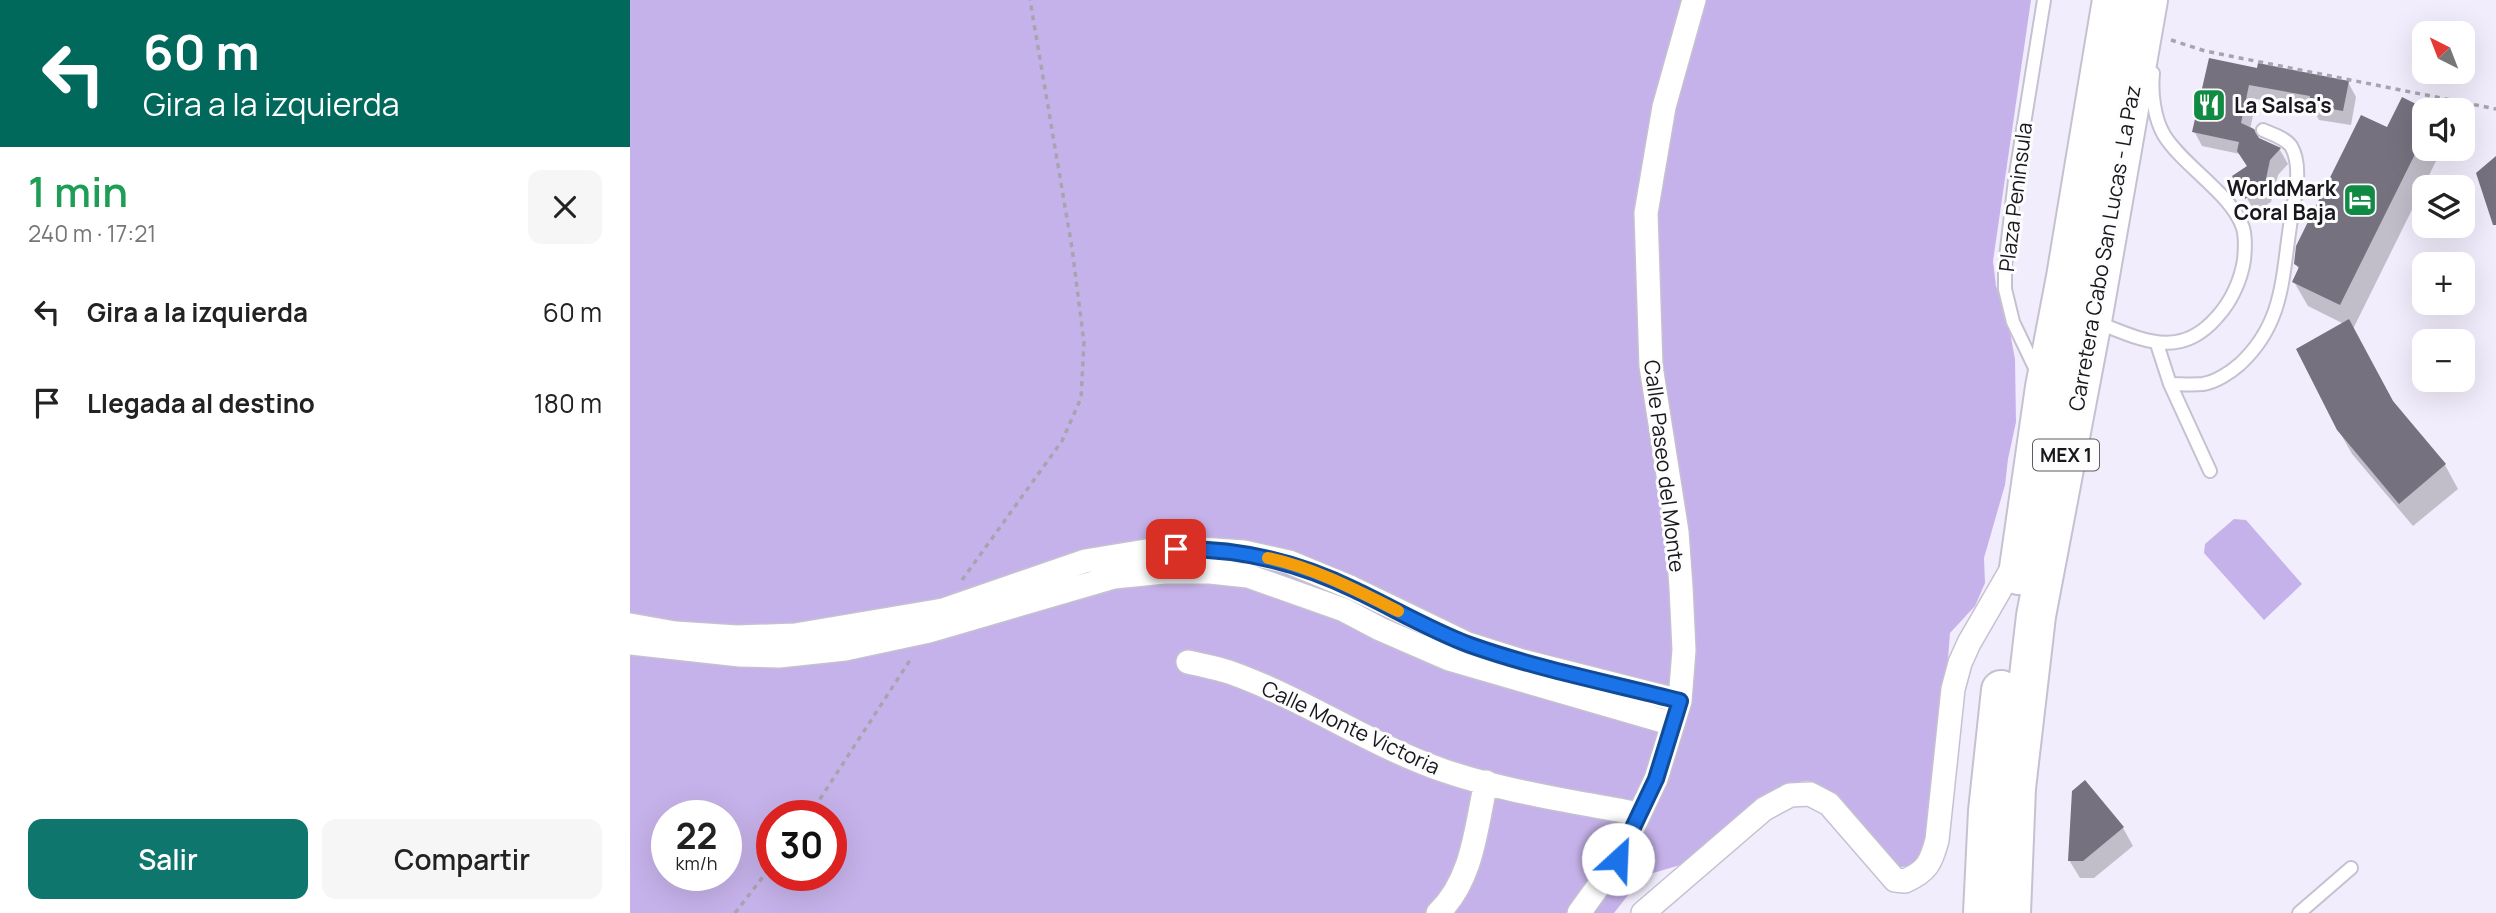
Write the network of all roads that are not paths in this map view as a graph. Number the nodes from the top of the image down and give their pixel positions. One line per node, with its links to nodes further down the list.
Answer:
1 (1694, 0): 18 (street, Calle Paseo del Monte)
2 (2044, 0): 11 (lane, Plaza Peninsula)
3 (2112, 0): 11 (highway, Carretera Cabo San Lucas - La Paz / MEX 1)
4 (2161, 0): 5 (lane)
5 (2152, 18): 8 (highway, Carretera Cabo San Lucas - La Paz / MEX 1)
6 (2154, 60): 9 (lane)
7 (2263, 130): 10 (lane)
8 (2092, 321): 9 (lane); 27 (highway, Carretera Cabo San Lucas - La Paz / MEX 1)
9 (2157, 344): 10 (lane)
10 (2171, 384): 12 (lane)
11 (2045, 387): 13 (highway, Carretera Cabo San Lucas - La Paz / MEX 1)
12 (2210, 471)
13 (2021, 554): 25 (street); 26 (highway, Carretera Cabo San Lucas - La Paz / MEX 1)
14 (1348, 599): 15 (street); 16 (street); 18 (street); 19 (street)
15 (630, 625)
16 (630, 643)
17 (1188, 662): 20 (street, Calle Monte Victoria)
18 (1680, 701): 19 (street, Calle Paseo del Monte)
19 (1673, 724): 21 (street, Calle Paseo del Monte)
20 (1486, 782): 21 (street, Calle Monte Victoria); 23 (street)
21 (1639, 814): 24 (street, Calle Paseo del Monte)
22 (2351, 868): 28 (lane)
23 (1438, 913)
24 (1579, 913)
25 (1643, 913)
26 (1983, 913)
27 (2011, 913)
28 (2299, 913)

